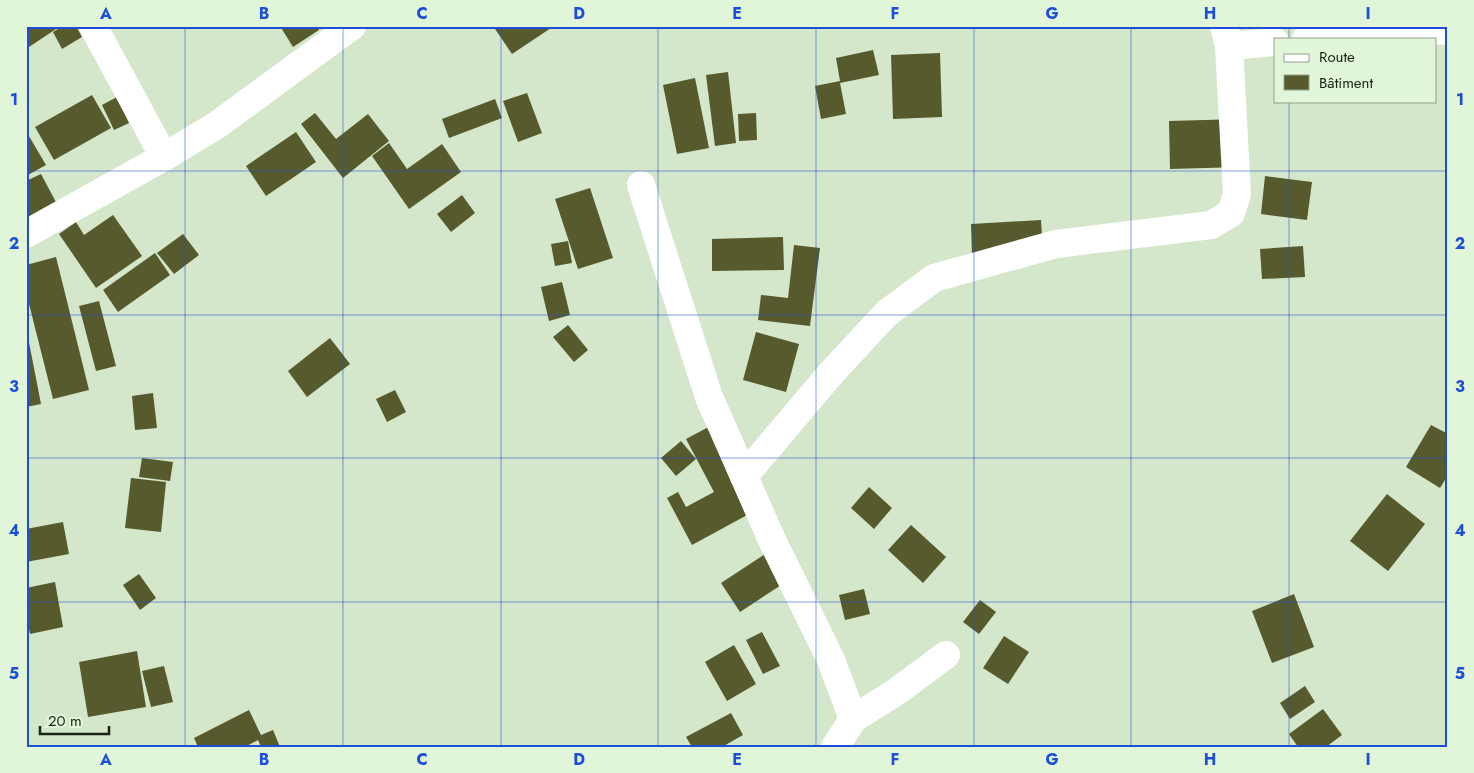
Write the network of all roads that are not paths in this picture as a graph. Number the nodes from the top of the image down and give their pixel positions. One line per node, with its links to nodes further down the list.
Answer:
1 (93, 26): 7 (street)
2 (352, 26): 7 (street)
3 (1448, 31): 5 (street)
4 (1227, 36): 6 (street); 10 (street)
5 (1316, 38)
6 (1274, 42)
7 (164, 157): 9 (street)
8 (641, 185): 10 (street)
9 (26, 234)
10 (744, 476): 12 (street)
11 (946, 655): 12 (street)
12 (852, 719): 13 (street)
13 (835, 747)

